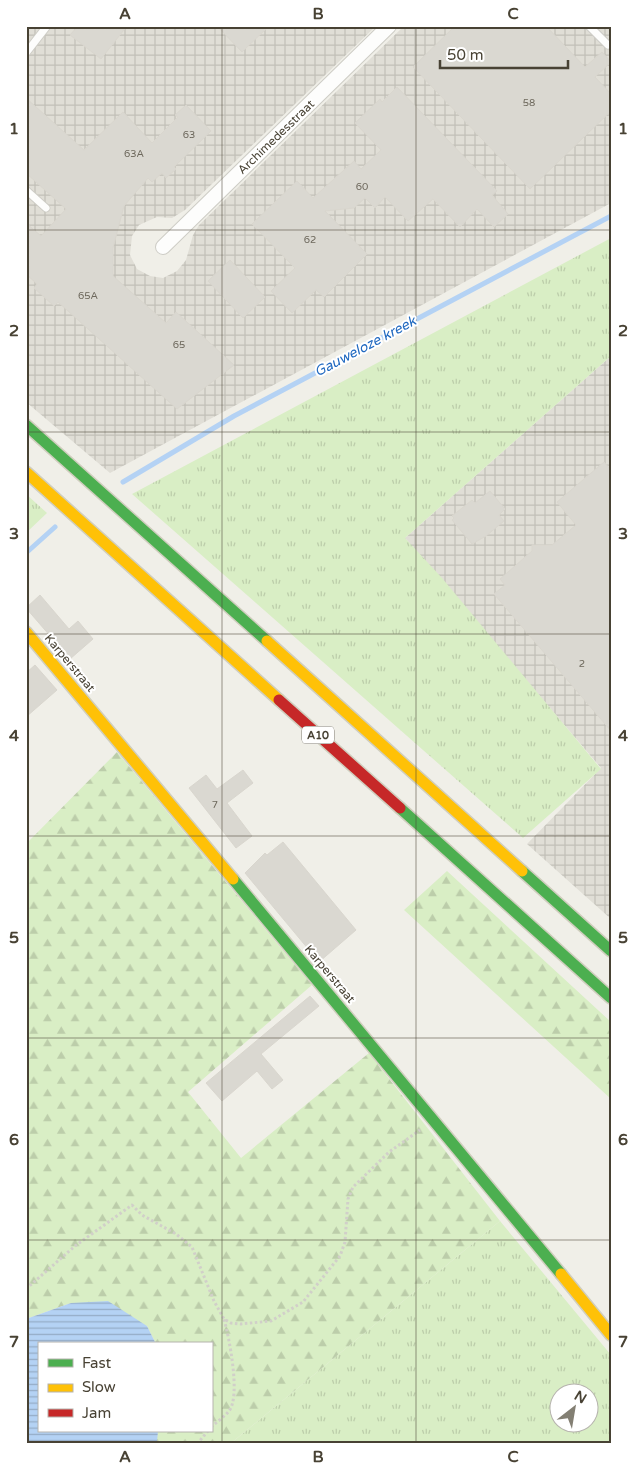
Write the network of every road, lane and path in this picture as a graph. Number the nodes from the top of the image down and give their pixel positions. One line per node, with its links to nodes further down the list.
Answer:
1 (47, 26): 5 (lane)
2 (389, 26): 8 (street, Archimedesstraat)
3 (589, 26): 4 (lane)
4 (608, 45)
5 (26, 53)
6 (26, 190): 7 (lane)
7 (46, 208)
8 (163, 247)
9 (26, 425): 12 (main road, A10)
10 (26, 472): 13 (main road, A10)
11 (26, 632): 14 (main road, Karperstraat)
12 (611, 951)
13 (611, 998)
14 (434, 1122): 16 (path); 17 (main road, Karperstraat)
15 (26, 1289): 16 (path)
16 (224, 1319): 18 (path)
17 (611, 1335)
18 (212, 1426)
19 (207, 1432): 20 (path)
20 (196, 1444)

